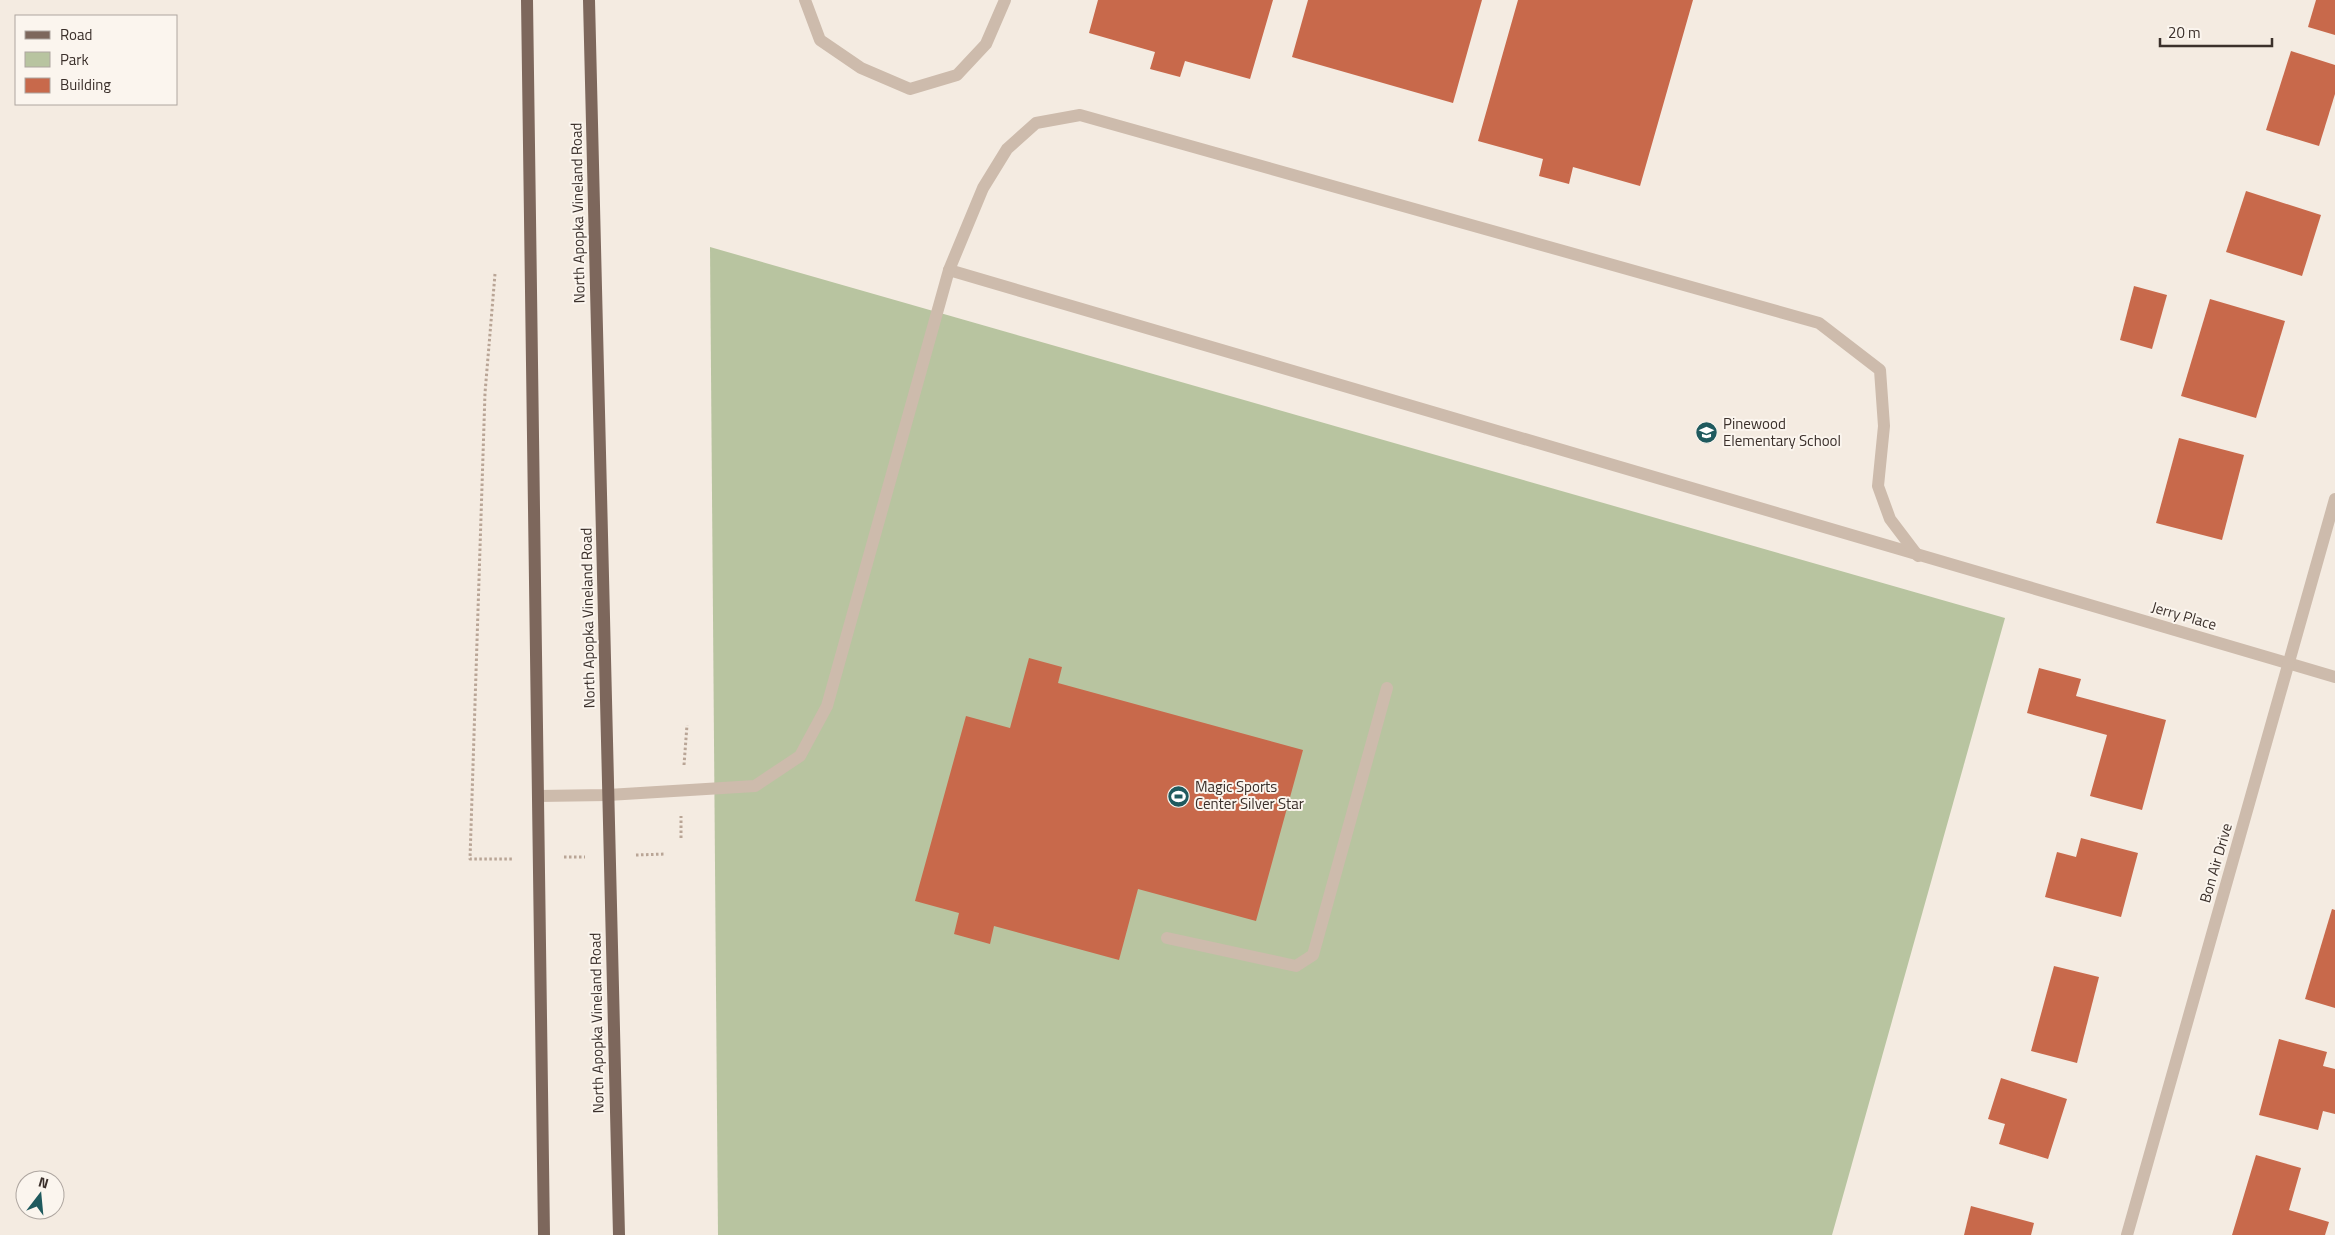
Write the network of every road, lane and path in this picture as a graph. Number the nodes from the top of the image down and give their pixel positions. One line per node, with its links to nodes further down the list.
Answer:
1 (527, 0): 15 (main road)
2 (589, 0): 14 (main road, North Apopka Vineland Road)
3 (805, 0): 4 (street)
4 (1005, 0)
5 (950, 270): 8 (street, Jerry Place); 8 (street); 14 (street)
6 (496, 274): 16 (path)
7 (2335, 499): 9 (street, Bon Air Drive)
8 (1918, 556): 9 (street, Jerry Place)
9 (2289, 663): 10 (street, Jerry Place); 20 (street, Bon Air Drive)
10 (2335, 677)
11 (1387, 688): 17 (street)
12 (687, 725): 13 (path)
13 (686, 731)
14 (608, 795): 15 (street); 19 (main road, North Apopka Vineland Road)
15 (538, 796): 18 (main road)
16 (514, 859)
17 (1167, 938)
18 (544, 1235)
19 (619, 1235)
20 (2127, 1235)

